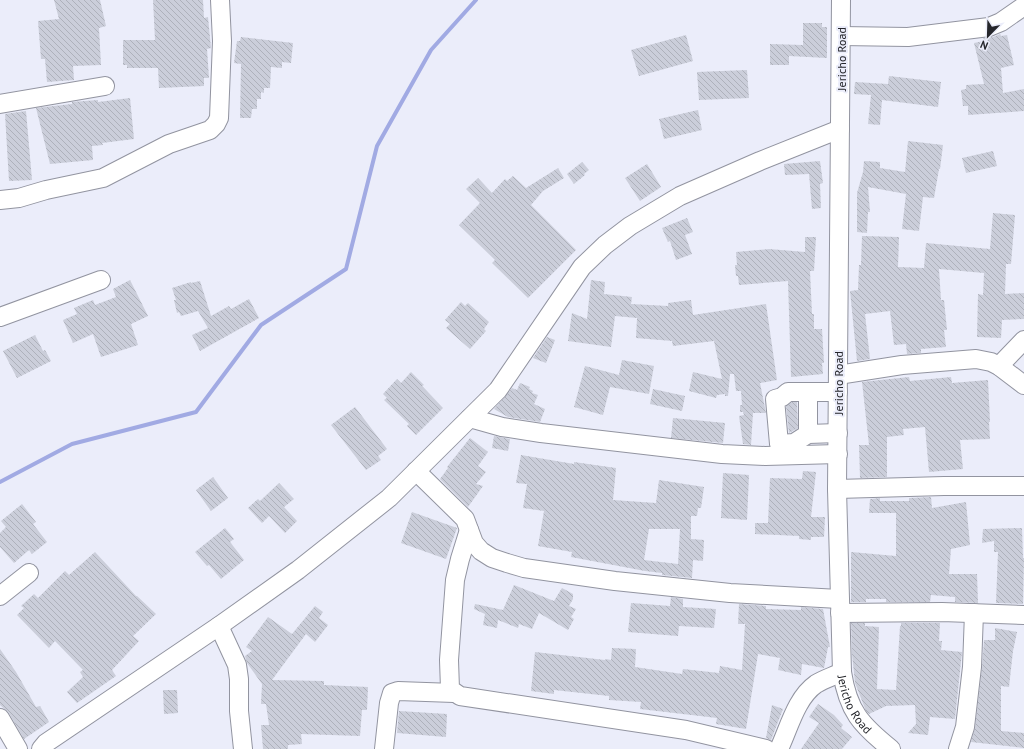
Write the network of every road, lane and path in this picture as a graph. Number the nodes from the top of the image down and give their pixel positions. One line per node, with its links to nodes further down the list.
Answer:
1 (220, 0): 8 (street)
2 (841, 0): 4 (street, Jericho Road)
3 (1024, 6): 4 (street)
4 (841, 36): 7 (street, Jericho Road)
5 (104, 86): 6 (street)
6 (0, 104)
7 (840, 129): 13 (street, Jericho Road); 16 (street)
8 (0, 200)
9 (101, 280): 10 (street)
10 (0, 317)
11 (1024, 340): 12 (street)
12 (998, 366): 13 (street); 14 (street)
13 (838, 384): 15 (street); 17 (street, Jericho Road)
14 (1024, 385)
15 (808, 392): 18 (street); 18 (street)
16 (470, 418): 19 (street); 20 (street)
17 (838, 433): 18 (street); 19 (street, Jericho Road)
18 (808, 434)
19 (838, 454): 22 (street, Jericho Road)
20 (416, 471): 23 (street); 29 (street)
21 (1024, 486): 22 (street)
22 (837, 489): 26 (street, Jericho Road)
23 (469, 530): 26 (street); 31 (street)
24 (29, 573): 25 (street)
25 (0, 596)
26 (839, 606): 27 (street); 30 (street, Jericho Road)
27 (974, 613): 28 (street); 40 (street)
28 (1024, 615)
29 (219, 626): 34 (street); 35 (street)
30 (842, 672): 38 (street); 39 (street, Jericho Road)
31 (454, 693): 36 (street); 37 (street)
32 (0, 718): 33 (street)
33 (18, 749)
34 (41, 749)
35 (243, 749)
36 (384, 749)
37 (766, 749)
38 (780, 749)
39 (891, 749)
40 (958, 749)

